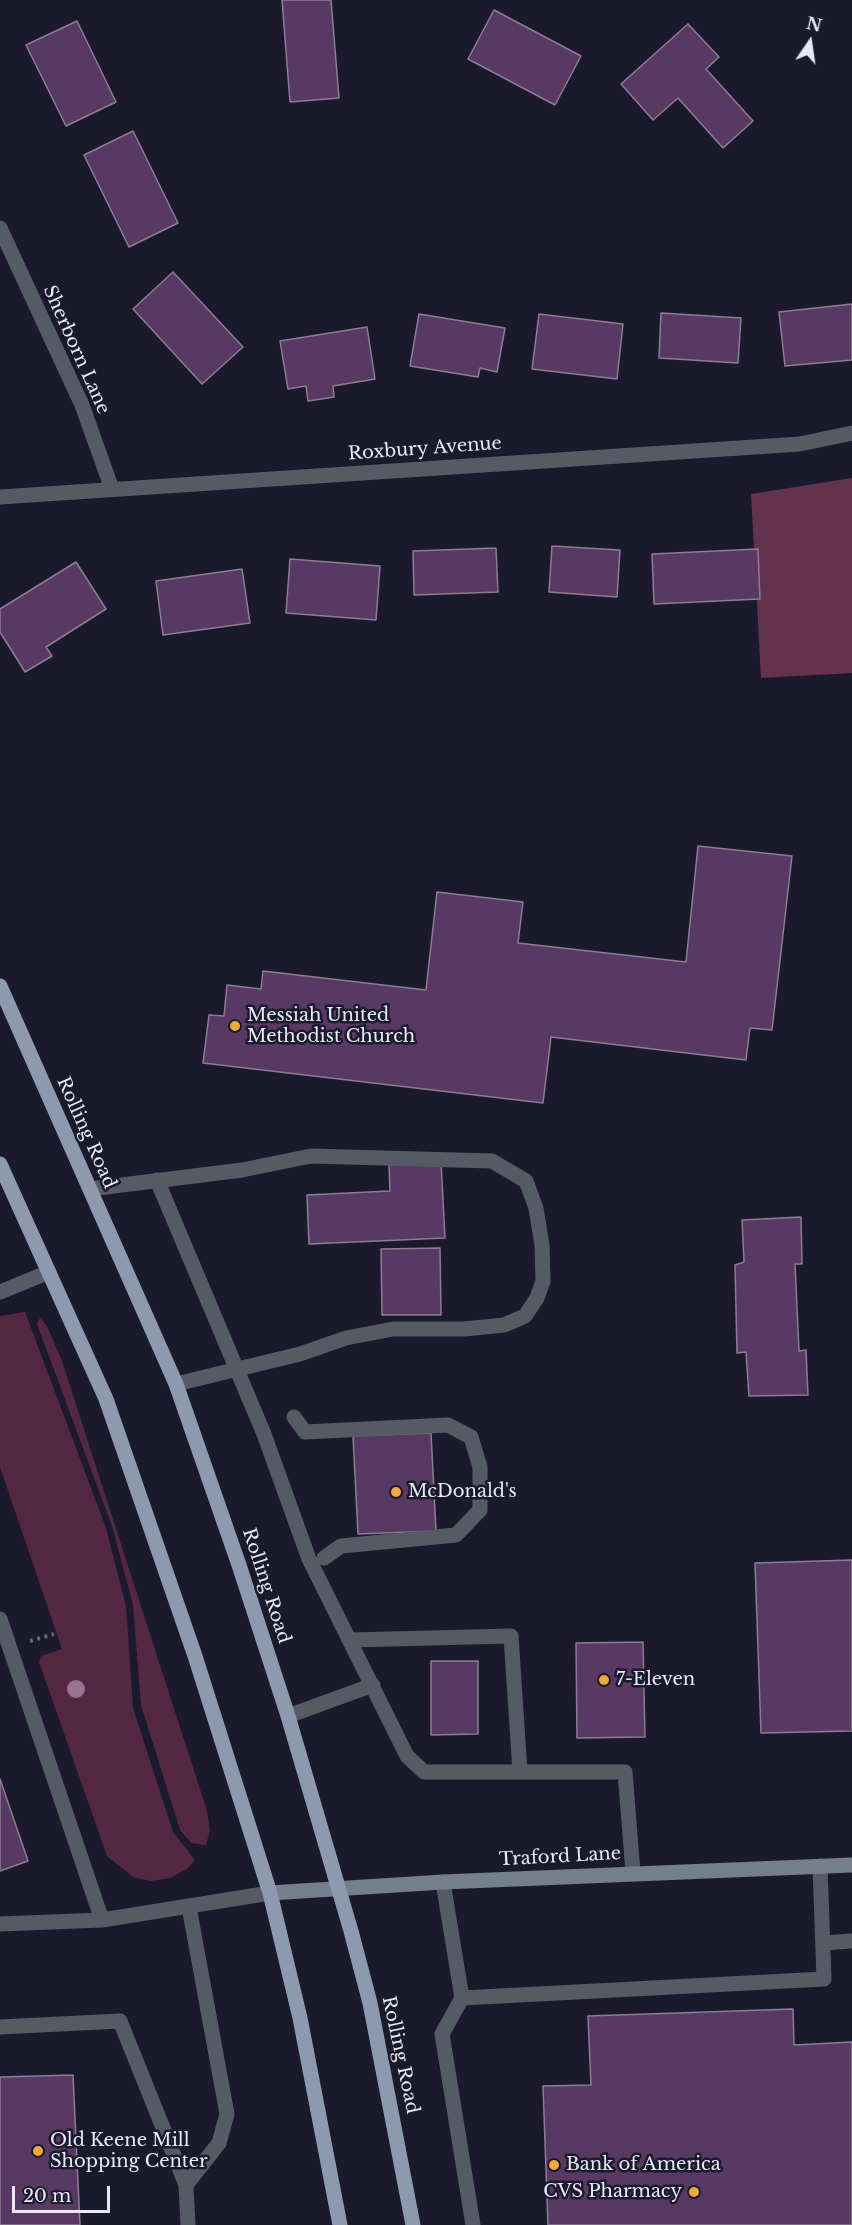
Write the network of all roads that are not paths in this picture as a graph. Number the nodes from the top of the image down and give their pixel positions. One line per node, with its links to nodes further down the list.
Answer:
1 (0, 228): 3 (street, Sherborn Lane)
2 (852, 432): 3 (street, Roxbury Avenue)
3 (112, 489): 4 (street, Roxbury Avenue)
4 (0, 497)
5 (0, 986): 6 (main road, Rolling Road)
6 (4, 1006): 9 (main road, Rolling Road)
7 (0, 1164): 10 (main road)
8 (157, 1180): 9 (street); 12 (street); 12 (street)
9 (90, 1189): 13 (main road, Rolling Road)
10 (49, 1272): 11 (street); 26 (main road)
11 (0, 1292)
12 (237, 1369): 13 (street); 17 (street)
13 (176, 1384): 19 (main road, Rolling Road)
14 (294, 1417): 15 (street)
15 (324, 1558)
16 (0, 1619): 28 (street)
17 (350, 1640): 18 (street); 20 (street)
18 (373, 1685): 19 (street); 20 (street)
19 (288, 1716): 25 (main road, Rolling Road)
20 (520, 1772): 23 (street)
21 (852, 1865): 22 (street, Traford Lane)
22 (820, 1866): 23 (street, Traford Lane); 31 (street)
23 (633, 1873): 24 (street, Traford Lane)
24 (443, 1882): 25 (street, Traford Lane); 32 (street)
25 (340, 1887): 26 (street, Traford Lane); 37 (main road, Rolling Road)
26 (270, 1893): 27 (street); 36 (main road)
27 (189, 1907): 28 (street); 34 (street)
28 (102, 1920): 29 (street)
29 (0, 1924)
30 (852, 1941): 31 (street)
31 (823, 1943): 32 (street)
32 (462, 1998): 38 (street)
33 (0, 2027): 34 (street)
34 (186, 2185): 35 (street)
35 (188, 2225)
36 (340, 2225)
37 (413, 2225)
38 (473, 2225)

